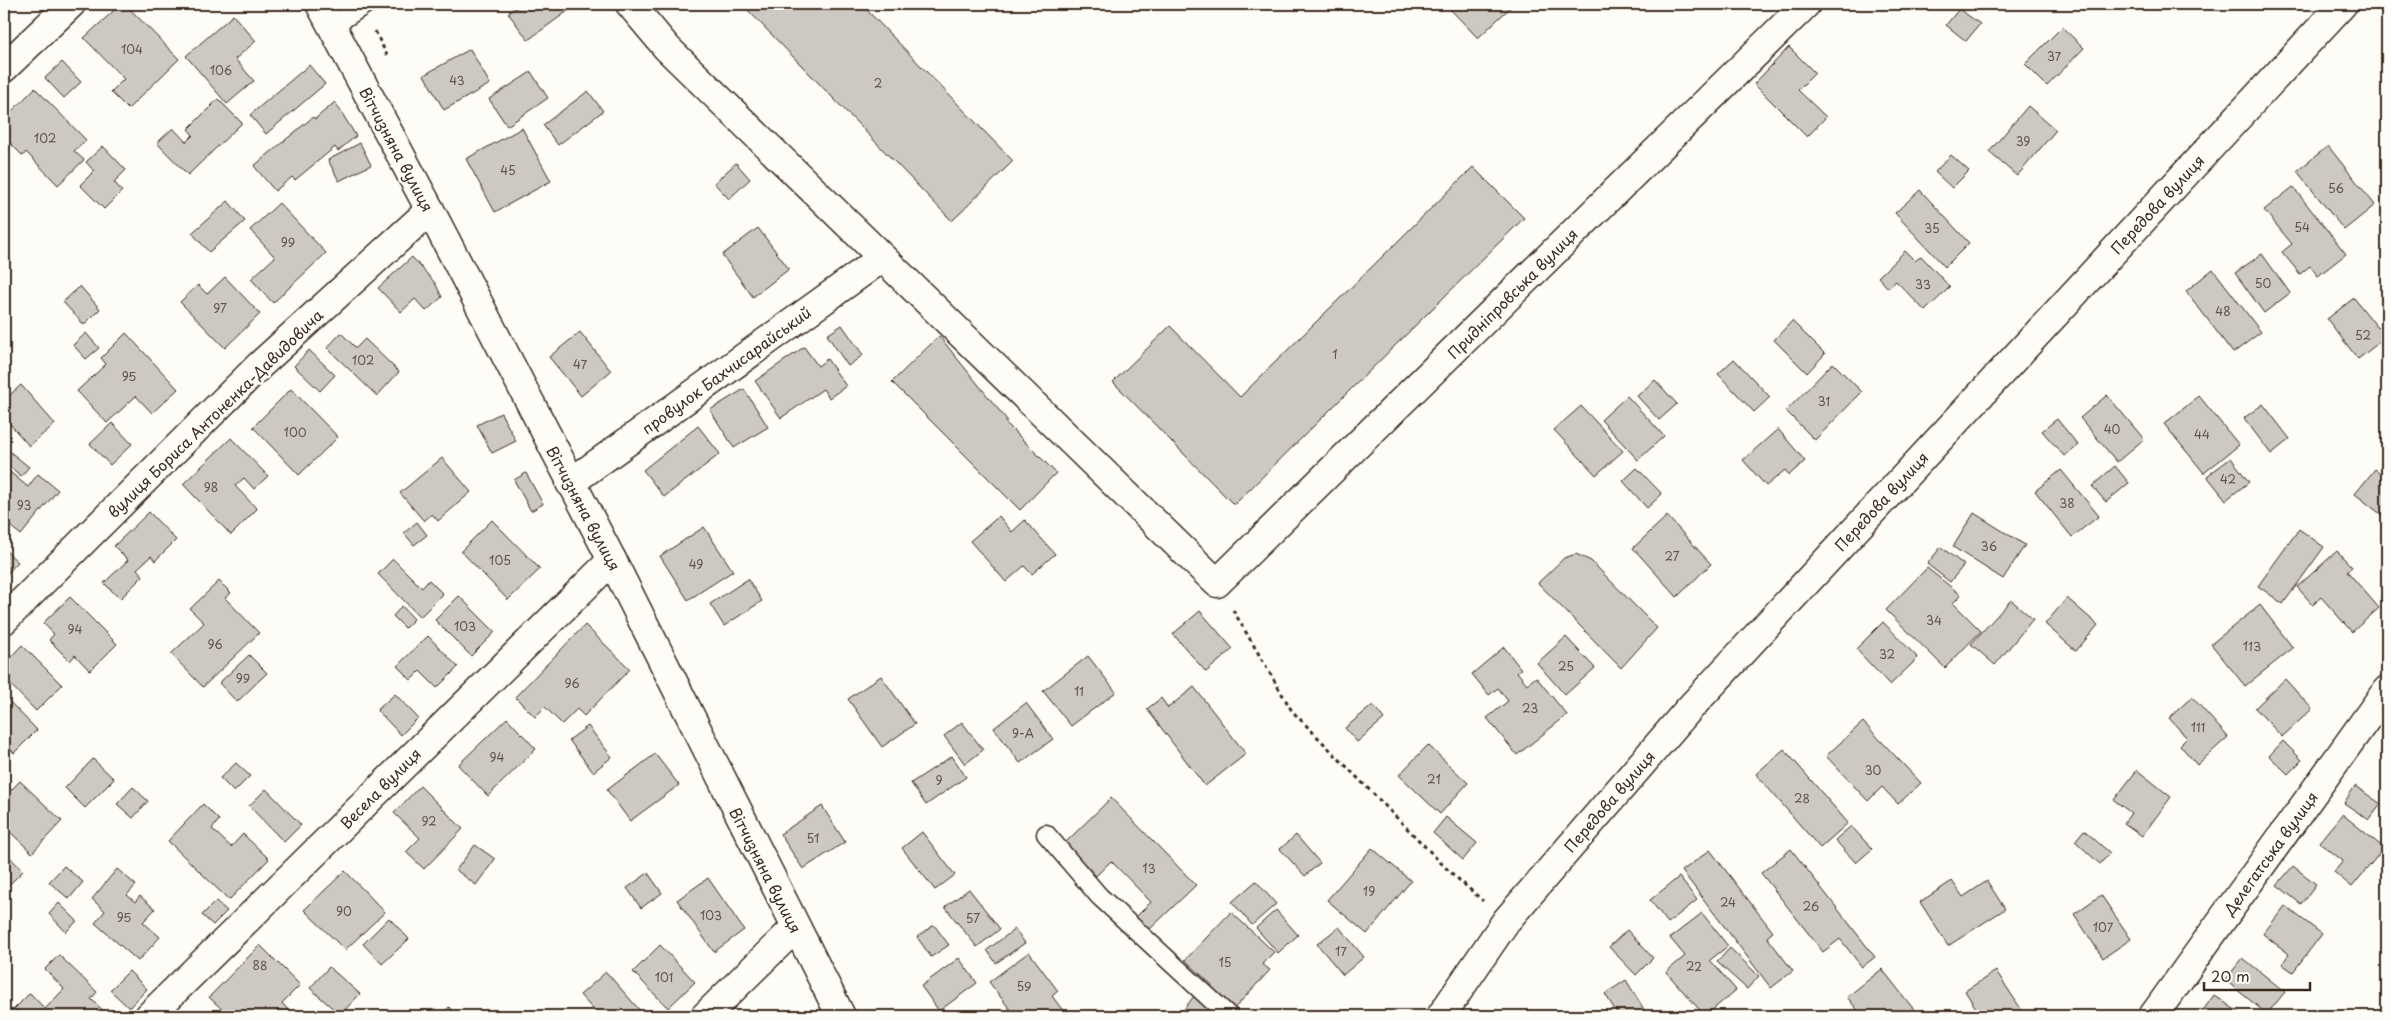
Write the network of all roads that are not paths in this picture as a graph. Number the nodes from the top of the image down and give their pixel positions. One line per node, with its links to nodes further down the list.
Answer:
1 (70, 4): 7 (street)
2 (366, 4): 6 (lane)
3 (630, 4): 9 (street)
4 (1806, 4): 9 (street, Придніпровська вулиця)
5 (2343, 4): 20 (street, Передова вулиця)
6 (326, 15): 8 (street, Вітчизняна вулиця)
7 (4, 68)
8 (430, 210): 10 (street, Вітчизняна вулиця); 12 (street, вулиця Бориса Антоненка-Давидовича)
9 (882, 258): 10 (street, провулок Бахчисарайський)
10 (570, 483): 11 (street, Вітчизняна вулиця)
11 (612, 560): 15 (street, Вітчизняна вулиця); 16 (street, Весела вулиця)
12 (4, 620)
13 (2387, 690): 21 (street, Делегатська вулиця)
14 (1046, 834): 19 (lane)
15 (795, 928): 17 (street); 18 (street, Вітчизняна вулиця)
16 (150, 1016)
17 (705, 1016)
18 (841, 1016)
19 (1229, 1016)
20 (1441, 1016)
21 (2153, 1016)

